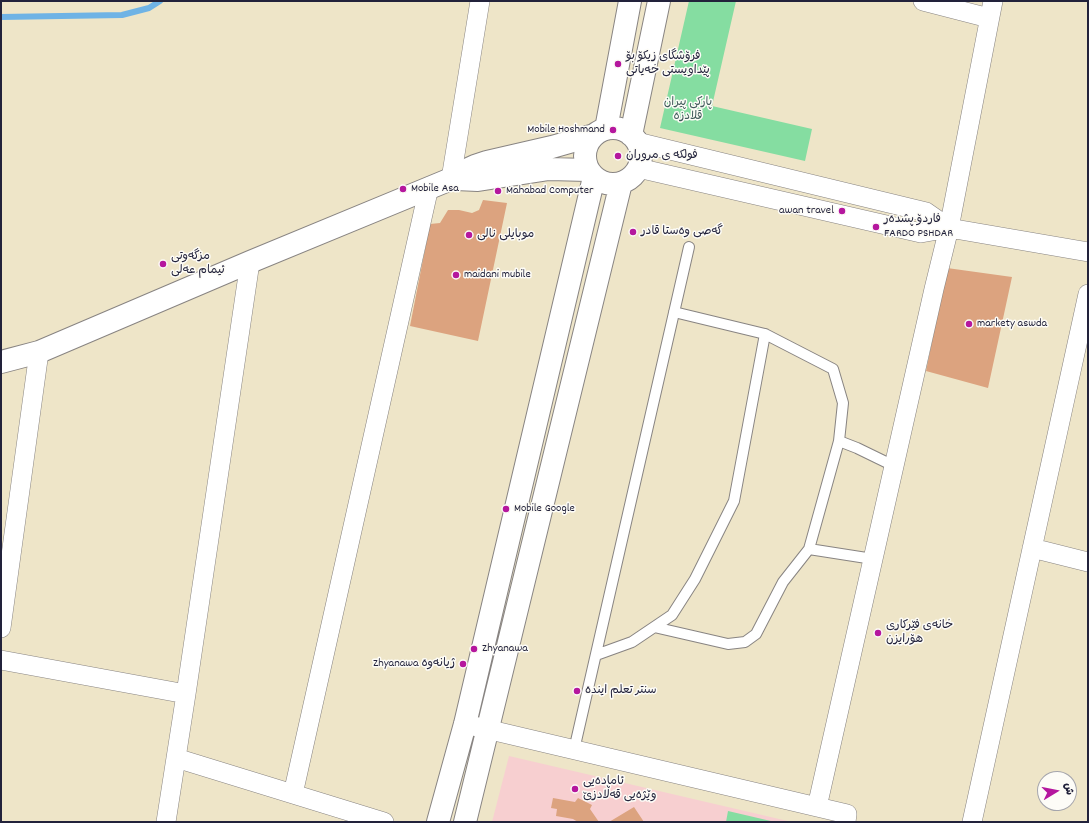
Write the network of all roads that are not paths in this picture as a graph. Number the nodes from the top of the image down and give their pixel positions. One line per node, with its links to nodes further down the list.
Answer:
1 (480, 1): 10 (street)
2 (630, 1): 6 (main road)
3 (659, 1): 7 (main road)
4 (923, 1): 5 (street)
5 (991, 10): 13 (street)
6 (600, 132): 7 (main road); 9 (main road); 10 (main road)
7 (634, 138): 8 (main road); 13 (street)
8 (638, 168): 11 (main road); 13 (street)
9 (591, 174): 10 (main road); 11 (main road); 33 (main road)
10 (451, 179): 12 (main road)
11 (621, 183): 34 (main road)
12 (429, 187): 16 (main road); 37 (street)
13 (949, 228): 15 (street); 23 (street)
14 (689, 247): 18 (lane)
15 (1088, 252)
16 (250, 262): 20 (main road); 32 (street)
17 (1088, 294): 24 (street)
18 (674, 312): 19 (lane); 30 (lane)
19 (765, 334): 22 (lane); 28 (lane)
20 (39, 352): 21 (main road); 29 (street)
21 (1, 362)
22 (839, 441): 23 (lane); 25 (lane)
23 (894, 466): 26 (street)
24 (1032, 548): 27 (street); 44 (street)
25 (809, 549): 26 (lane); 28 (lane)
26 (873, 559): 38 (street)
27 (1088, 562)
28 (654, 626): 30 (lane)
29 (1, 628)
30 (596, 655): 35 (lane)
31 (1, 660): 32 (street)
32 (186, 694): 36 (street)
33 (465, 724): 34 (street); 41 (main road)
34 (488, 729): 35 (street); 42 (main road)
35 (574, 750): 38 (street)
36 (176, 758): 37 (street); 39 (street)
37 (294, 794): 40 (street)
38 (817, 807): 43 (street)
39 (166, 822)
40 (384, 822)
41 (438, 822)
42 (465, 822)
43 (846, 822)
44 (972, 822)

